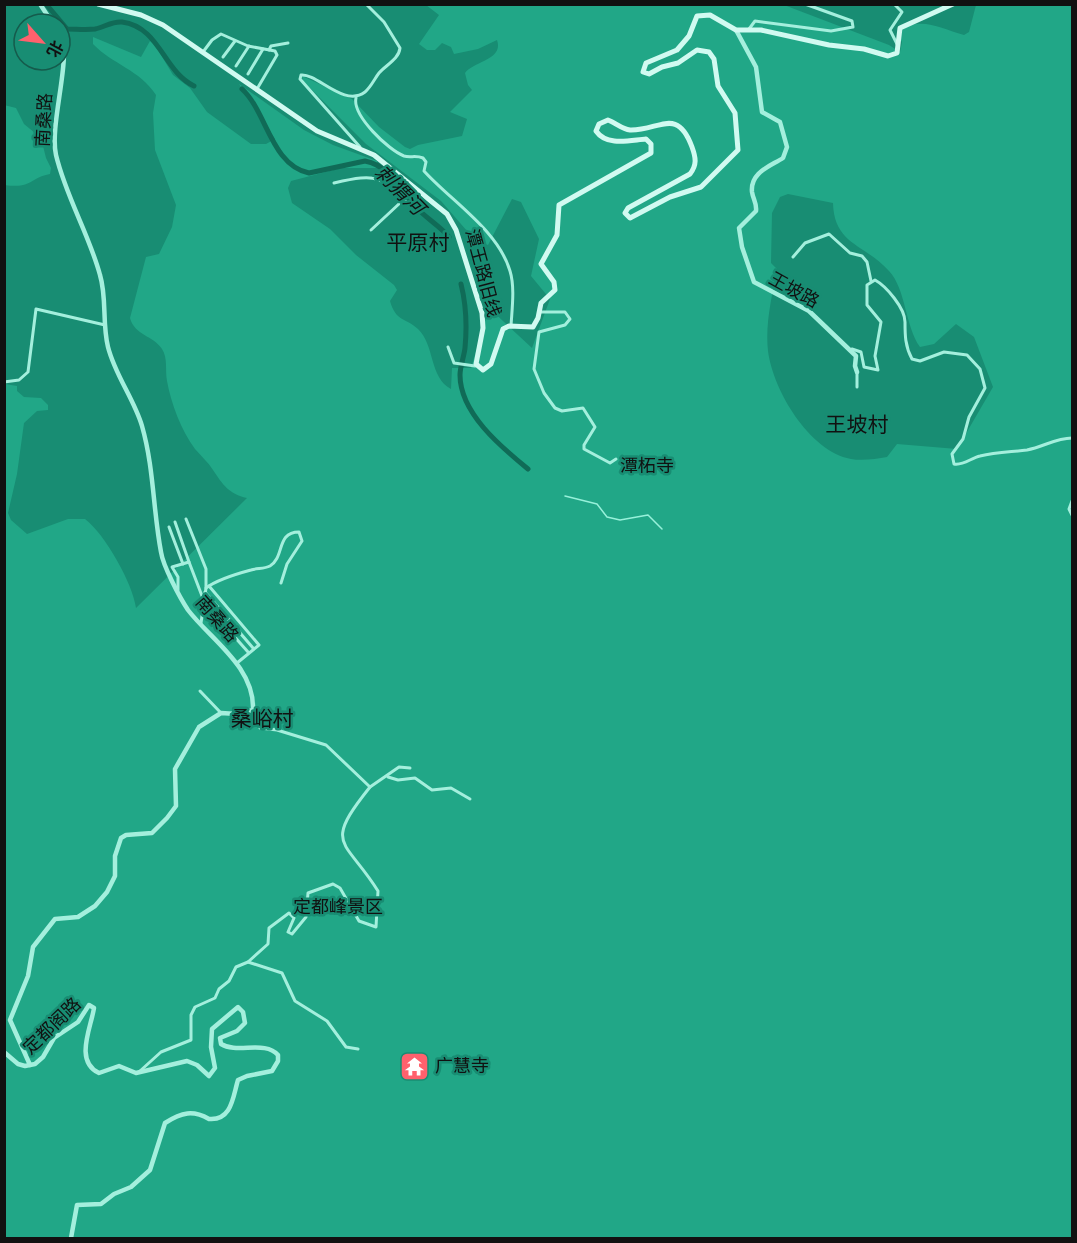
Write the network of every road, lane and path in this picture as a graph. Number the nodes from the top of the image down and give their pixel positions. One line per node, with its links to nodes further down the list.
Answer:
1 (98, 4): 15 (main road, 潭王路旧线)
2 (366, 4): 22 (street)
3 (805, 4): 8 (street)
4 (894, 4): 12 (street)
5 (953, 4): 6 (main road)
6 (943, 7): 12 (main road)
7 (736, 30): 8 (main road, 潭王路旧线); 30 (main road, 潭王路旧线); 34 (street, 王坡路)
8 (748, 30): 12 (main road, 潭王路旧线)
9 (235, 41): 11 (street); 15 (street); 16 (street)
10 (288, 43): 14 (street)
11 (249, 46): 13 (street); 17 (street)
12 (898, 47)
13 (264, 50): 14 (street); 19 (street)
14 (269, 50): 20 (street)
15 (203, 52): 20 (main road, 潭王路旧线)
16 (223, 57)
17 (236, 66)
18 (61, 72): 31 (street, 南桑路)
19 (249, 74)
20 (256, 89): 22 (main road, 潭王路旧线)
21 (356, 98): 32 (street)
22 (363, 151): 24 (main road, 潭王路旧线)
23 (334, 183): 25 (street)
24 (415, 189): 25 (street); 32 (main road, 潭王路旧线)
25 (404, 199): 26 (street); 27 (street)
26 (414, 210)
27 (371, 230)
28 (794, 257): 29 (street)
29 (871, 281): 34 (street); 39 (street)
30 (540, 312): 32 (main road, 潭王路旧线); 40 (street)
31 (105, 325): 37 (street); 50 (street, 南桑路)
32 (511, 326)
33 (448, 347): 35 (street)
34 (852, 349): 36 (street)
35 (476, 366)
36 (857, 372): 38 (street)
37 (4, 382)
38 (857, 387)
39 (1072, 438)
40 (616, 459)
41 (1072, 501): 42 (street)
42 (1072, 515)
43 (186, 519): 49 (street)
44 (175, 522): 46 (street)
45 (169, 527): 47 (street)
46 (189, 562): 47 (street); 51 (street)
47 (183, 564): 50 (street)
48 (281, 583): 49 (street)
49 (207, 589): 51 (street); 53 (street); 53 (street)
50 (178, 590): 52 (street, 南桑路)
51 (203, 599): 52 (street); 54 (street)
52 (201, 623): 55 (street, 南桑路)
53 (253, 648): 54 (street)
54 (248, 652): 55 (street)
55 (236, 664): 57 (street, 南桑路)
56 (200, 691): 58 (street)
57 (253, 710): 58 (street); 61 (street)
58 (221, 713): 66 (street)
59 (410, 768): 60 (street)
60 (387, 777): 61 (street); 62 (street)
61 (370, 788): 63 (street)
62 (470, 799)
63 (248, 962): 64 (street); 67 (street)
64 (358, 1049)
65 (4, 1052): 66 (street)
66 (30, 1065): 67 (street, 定都阁路)
67 (140, 1071): 68 (street, 定都阁路)
68 (71, 1239)

